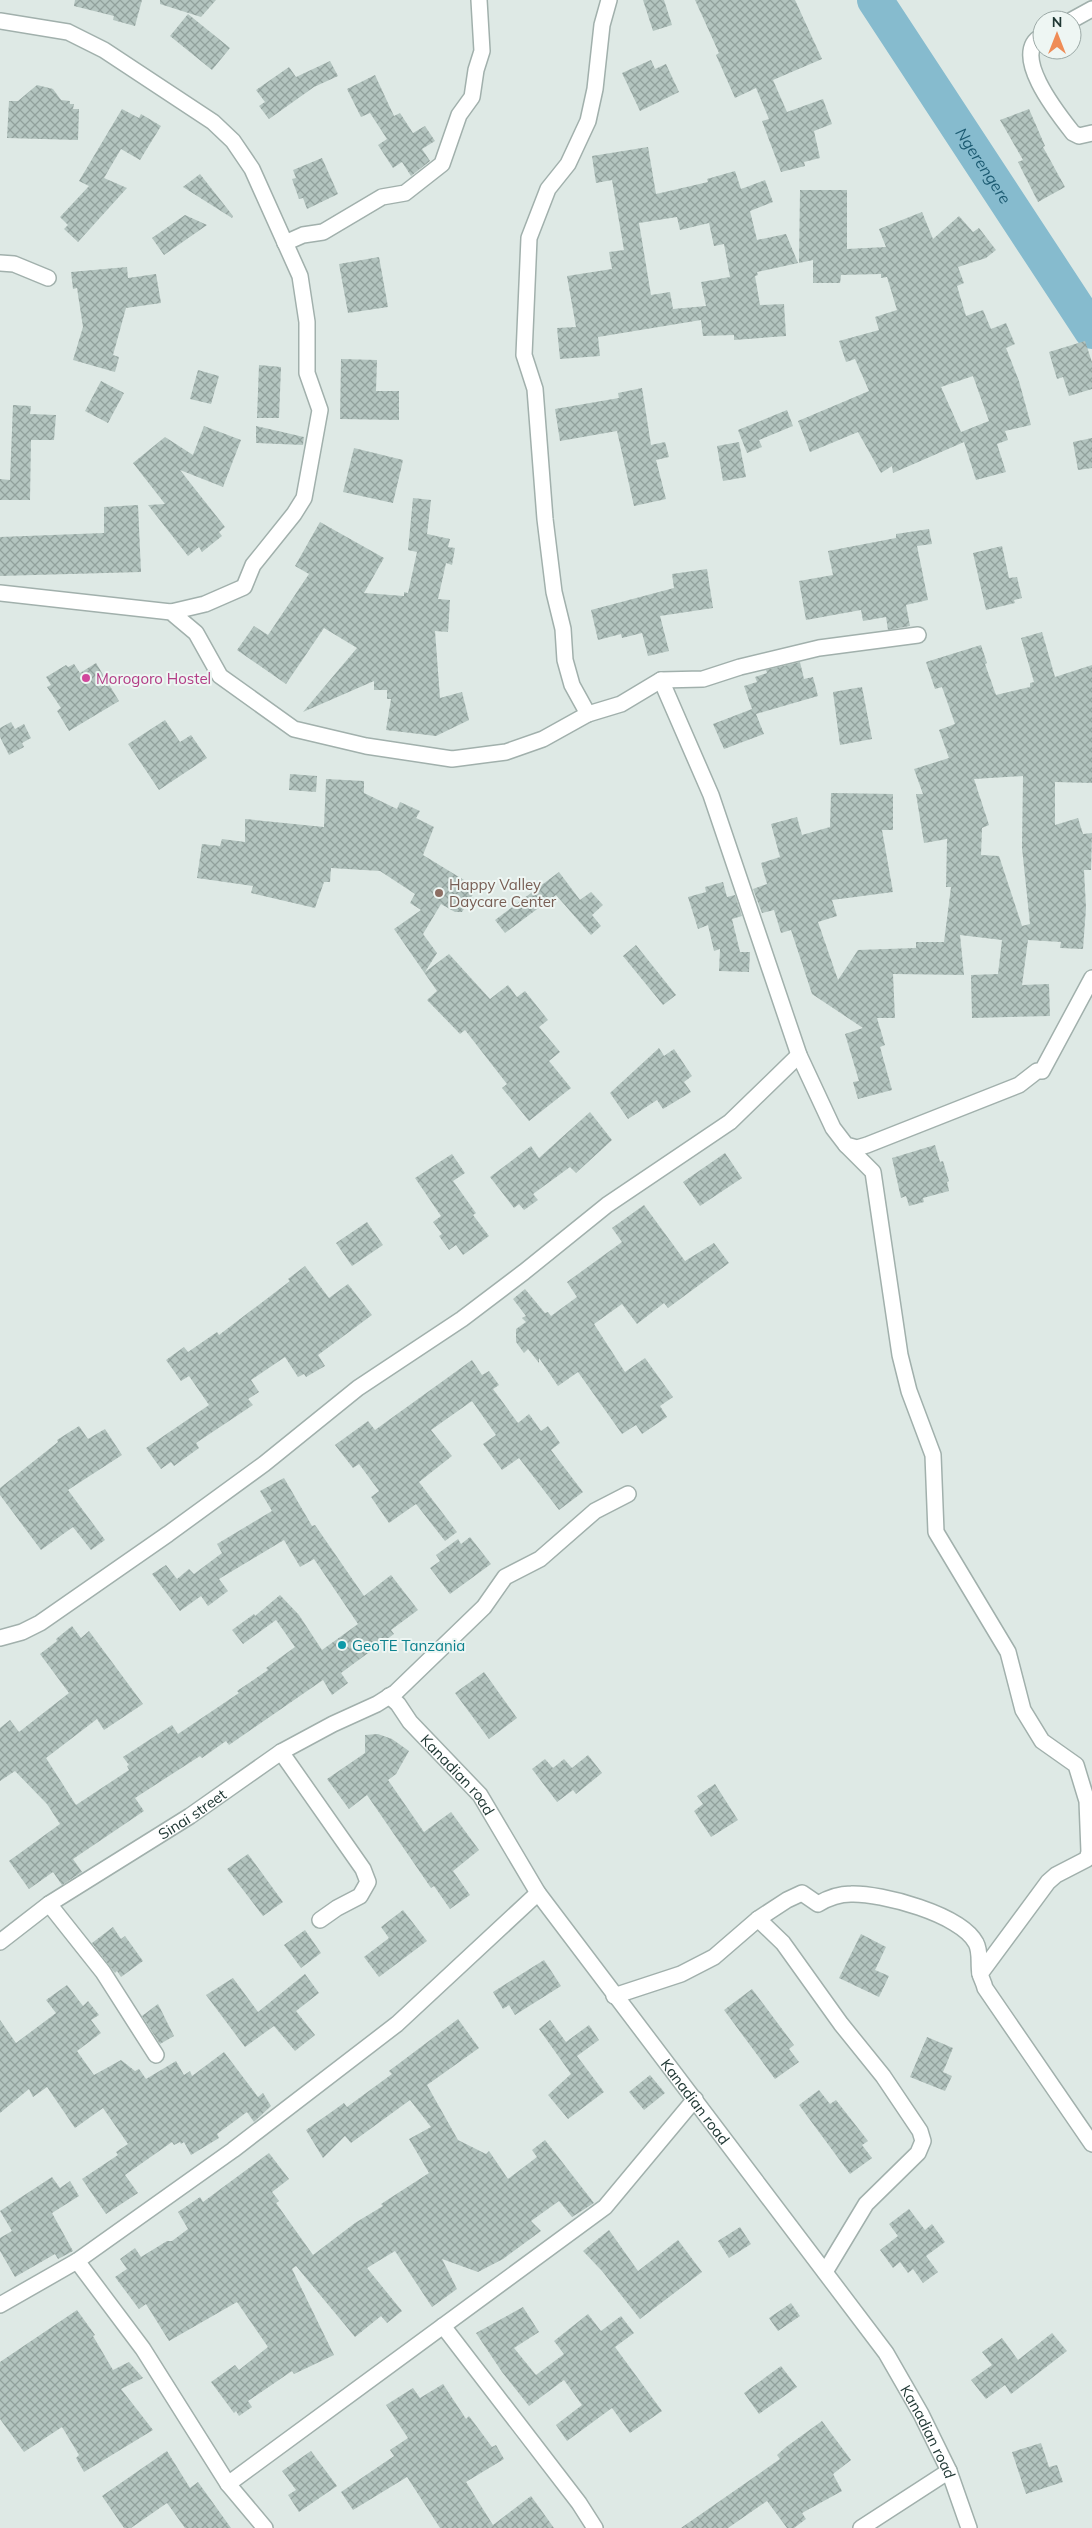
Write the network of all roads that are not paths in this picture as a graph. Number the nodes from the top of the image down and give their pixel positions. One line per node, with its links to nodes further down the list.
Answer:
1 (479, 0): 6 (street)
2 (609, 0): 13 (street)
3 (0, 20): 6 (street)
4 (1032, 44): 5 (street)
5 (1092, 133)
6 (285, 243): 10 (street)
7 (0, 263): 8 (street)
8 (48, 278)
9 (0, 593): 10 (street)
10 (171, 612): 13 (street)
11 (918, 635): 12 (street)
12 (661, 680): 13 (street); 15 (street)
13 (588, 714)
14 (1092, 978): 16 (street)
15 (800, 1055): 16 (street); 18 (street)
16 (846, 1145): 21 (street)
17 (628, 1494): 19 (street, Sinai street)
18 (0, 1638)
19 (389, 1696): 20 (street, Sinai street); 22 (street, Kanadian road)
20 (281, 1752): 23 (street, Sinai street); 25 (street)
21 (1090, 1859): 27 (street)
22 (538, 1893): 28 (street, Kanadian road); 32 (street)
23 (49, 1904): 26 (street, Sinai street); 29 (street)
24 (758, 1919): 27 (street); 28 (street); 33 (street)
25 (320, 1920)
26 (0, 1942)
27 (980, 1974): 31 (street)
28 (614, 1996): 30 (street, Kanadian road)
29 (156, 2056)
30 (695, 2099): 33 (street, Kanadian road); 35 (street)
31 (1092, 2144)
32 (77, 2261): 34 (street); 37 (street)
33 (825, 2272): 36 (street, Kanadian road)
34 (0, 2305)
35 (443, 2326): 37 (street); 39 (street)
36 (949, 2471): 40 (street); 41 (street, Kanadian road)
37 (228, 2484): 38 (street)
38 (264, 2528)
39 (594, 2528)
40 (861, 2528)
41 (969, 2528)

